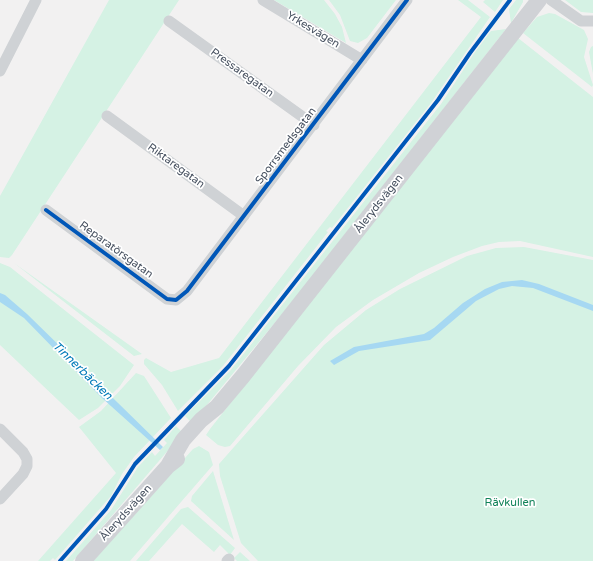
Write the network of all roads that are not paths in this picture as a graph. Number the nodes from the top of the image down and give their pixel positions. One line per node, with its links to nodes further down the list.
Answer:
1 (36, 0): 8 (street)
2 (263, 0): 9 (street, Yrkesvägen)
3 (407, 0): 9 (street, Sporrsmedsgatan)
4 (539, 0): 18 (main road, Ålerydsvägen)
5 (551, 0): 6 (street)
6 (593, 20)
7 (169, 21): 12 (street, Pressaregatan)
8 (3, 59): 10 (street)
9 (362, 60): 12 (street, Sporrsmedsgatan)
10 (0, 71)
11 (107, 116): 14 (street, Riktaregatan)
12 (314, 125): 14 (street, Sporrsmedsgatan)
13 (46, 210): 15 (street, Reparatörsgatan)
14 (244, 216): 15 (street, Sporrsmedsgatan)
15 (176, 300)
16 (0, 429): 17 (street)
17 (0, 499)
18 (84, 561)

